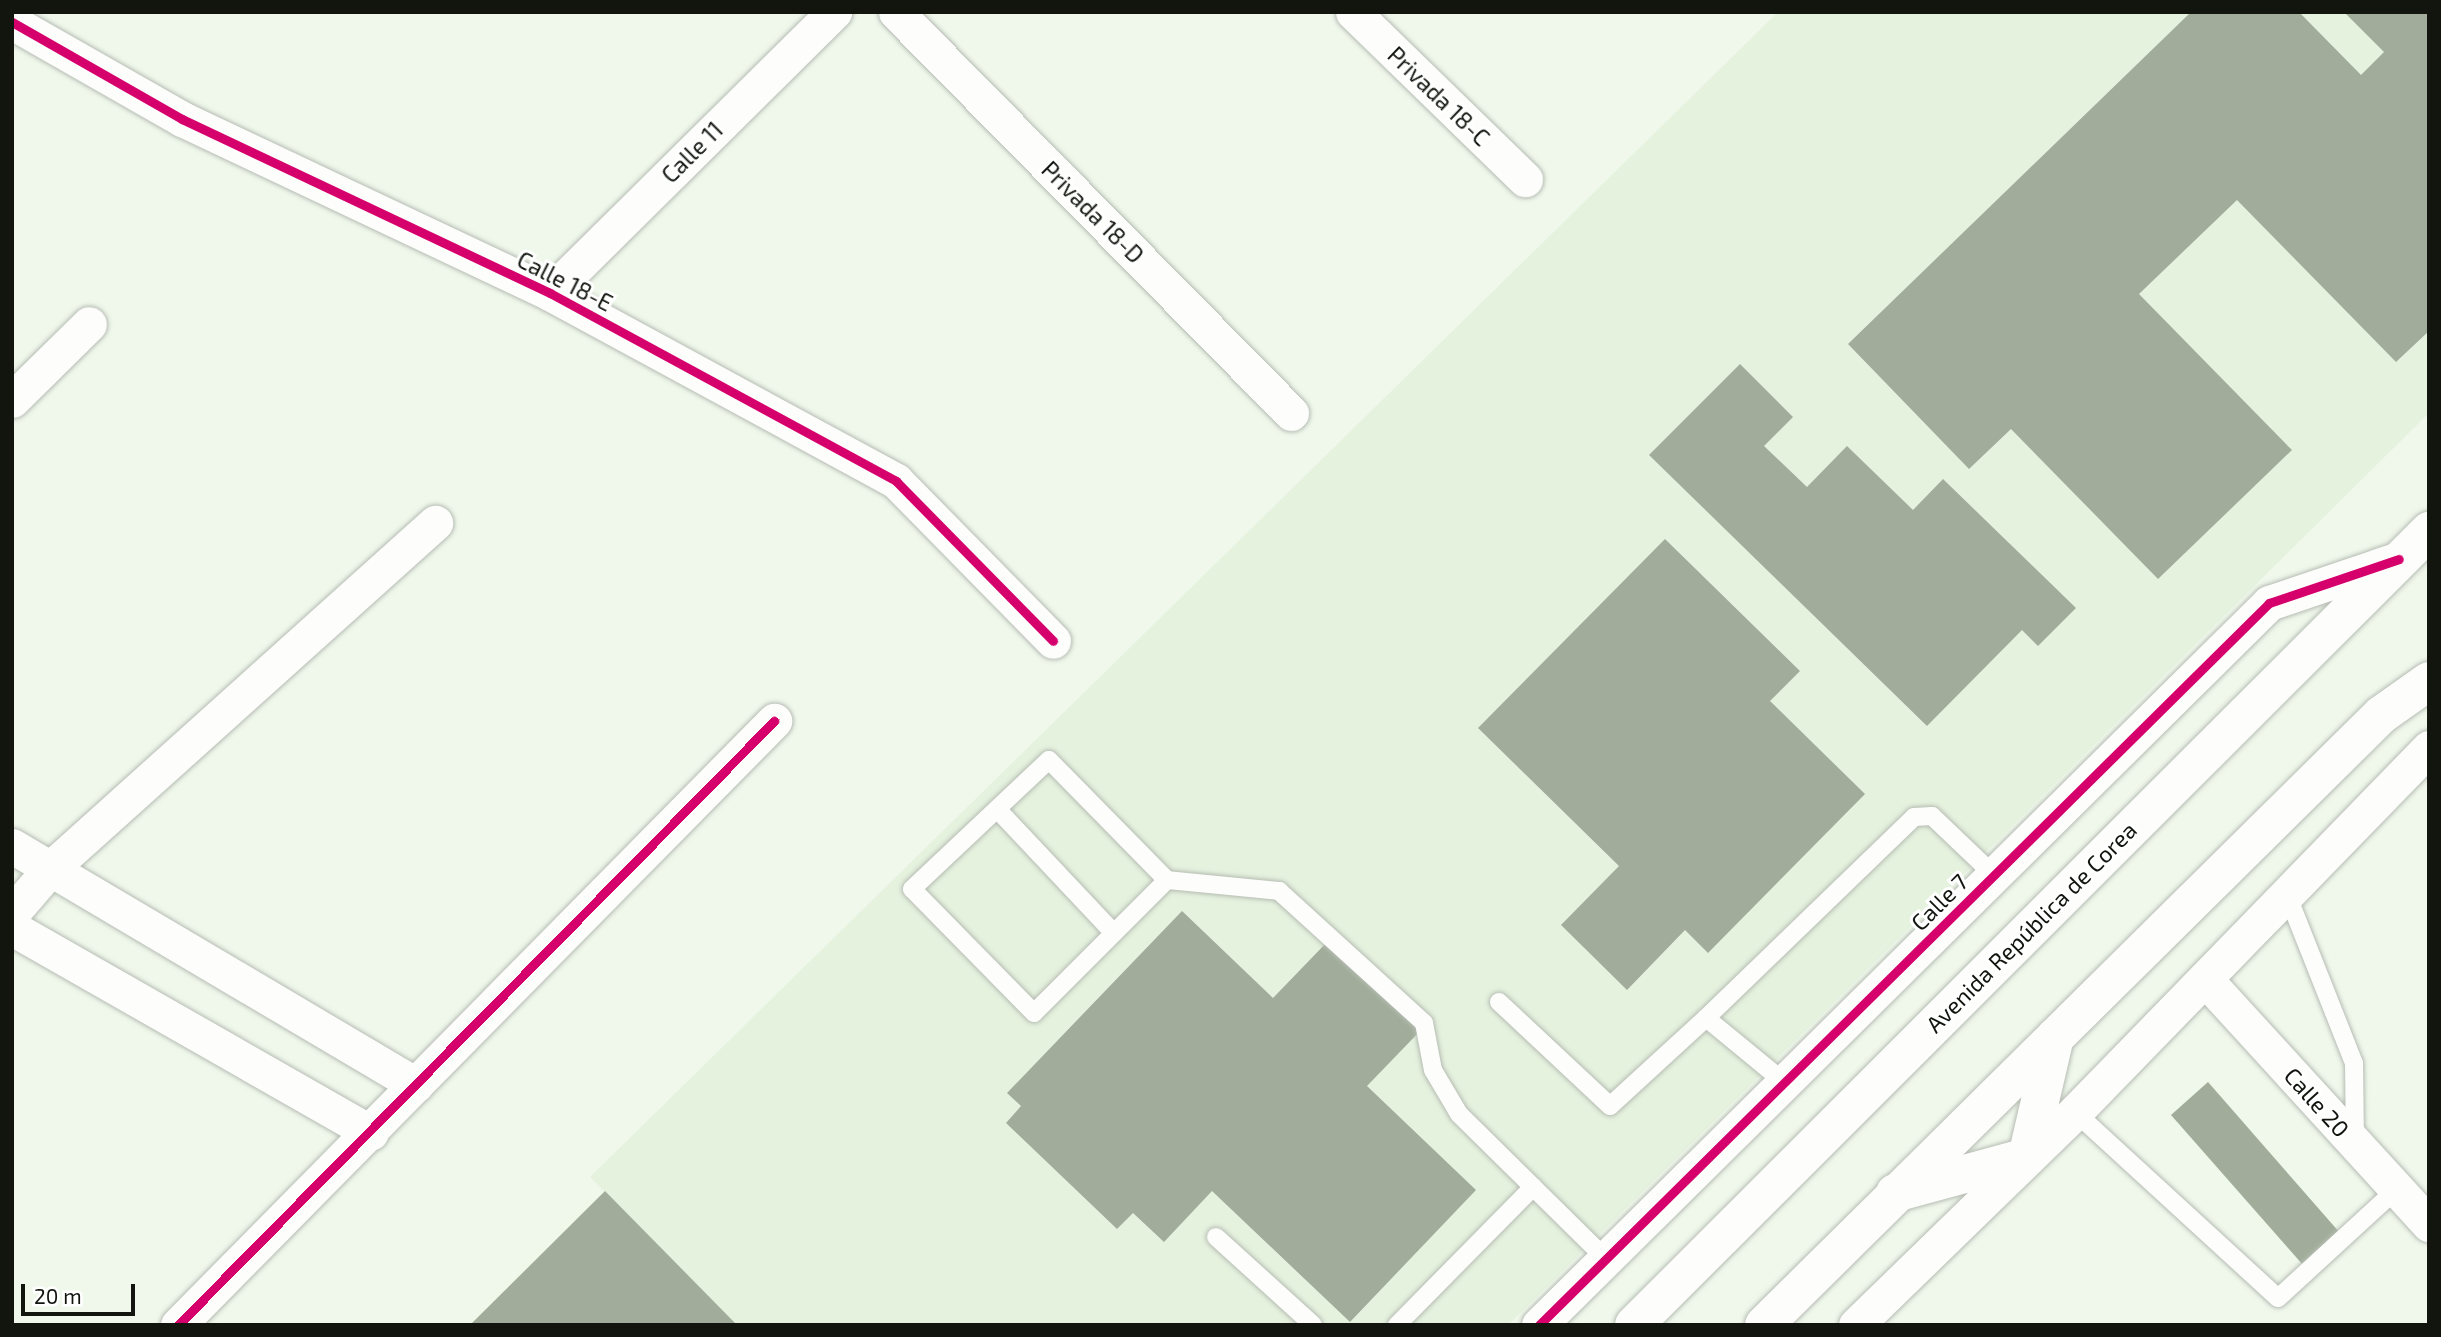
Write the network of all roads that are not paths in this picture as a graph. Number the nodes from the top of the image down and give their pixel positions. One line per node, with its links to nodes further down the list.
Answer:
1 (834, 12): 6 (street, Calle 11)
2 (896, 12): 9 (street, Privada 18-D)
3 (1353, 12): 5 (street, Privada 18-C)
4 (12, 22): 6 (street, Calle 18-E)
5 (1525, 179)
6 (550, 293): 13 (street, Calle 18-E)
7 (89, 324): 8 (street)
8 (12, 400)
9 (1291, 413)
10 (435, 523): 19 (street)
11 (2429, 531): 12 (main road, Avenida República de Corea)
12 (2399, 559): 20 (street, Calle 7); 46 (main road, Avenida República de Corea)
13 (1054, 641)
14 (2429, 681): 29 (main road)
15 (774, 722): 31 (street)
16 (2429, 748): 22 (street)
17 (997, 809): 21 (lane); 25 (lane); 25 (lane)
18 (12, 846): 19 (street)
19 (50, 869): 23 (street); 31 (street)
20 (1993, 874): 28 (lane); 30 (street, Calle 7)
21 (1167, 880): 25 (lane); 36 (lane)
22 (2287, 894): 26 (street); 34 (lane)
23 (12, 913)
24 (12, 928): 33 (street)
25 (1114, 933)
26 (2205, 979): 32 (street); 34 (street, Calle 20)
27 (1499, 1002): 28 (lane)
28 (1706, 1018): 30 (lane)
29 (2055, 1037): 35 (main road); 38 (main road)
30 (1784, 1083): 41 (street, Calle 7)
31 (416, 1085): 33 (street)
32 (2075, 1112): 35 (street); 37 (lane)
33 (372, 1133): 42 (street)
34 (2355, 1145): 37 (street, Calle 20)
35 (2027, 1157): 38 (main road); 48 (street)
36 (1533, 1187): 41 (lane); 44 (lane)
37 (2397, 1189): 39 (street, Calle 20)
38 (1892, 1194): 47 (main road)
39 (2429, 1224)
40 (1216, 1237): 43 (lane)
41 (1605, 1259): 45 (street, Calle 7)
42 (178, 1325)
43 (1313, 1325)
44 (1398, 1325)
45 (1539, 1325)
46 (1634, 1325)
47 (1764, 1325)
48 (1856, 1325)

